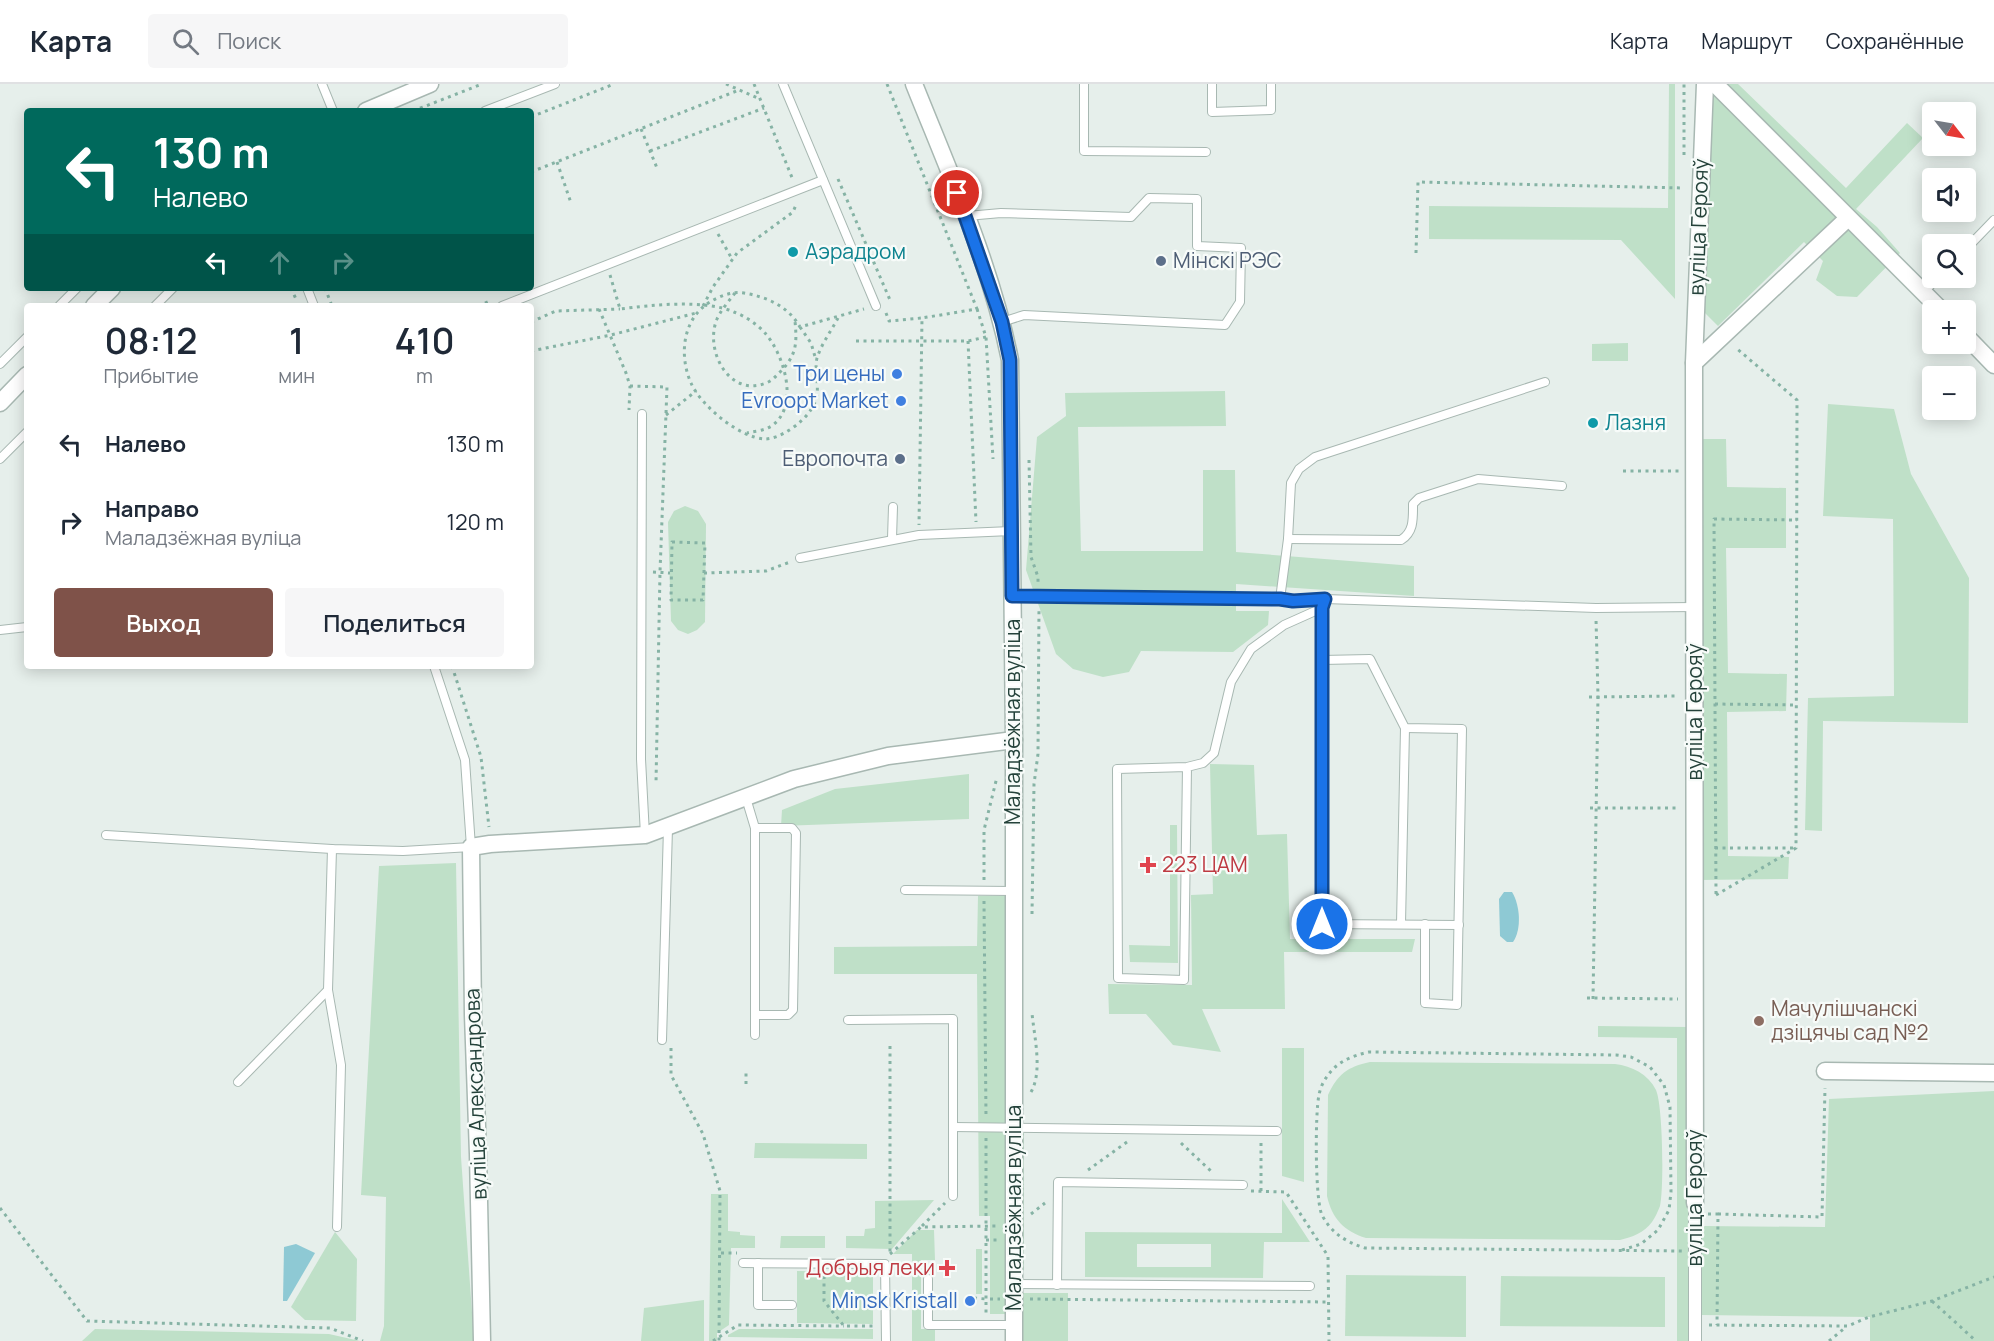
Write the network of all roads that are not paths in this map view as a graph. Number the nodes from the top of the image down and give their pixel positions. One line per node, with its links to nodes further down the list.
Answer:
1 (322, 84): 11 (lane)
2 (430, 84): 12 (street)
3 (555, 84): 13 (lane)
4 (783, 84): 15 (lane)
5 (914, 84): 16 (street, Маладзёжная вуліца)
6 (1084, 84): 14 (lane)
7 (1212, 84): 8 (lane)
8 (1271, 84)
9 (1705, 84): 34 (street, вуліца Герояў)
10 (1715, 84): 17 (street)
11 (332, 108)
12 (373, 108)
13 (493, 108)
14 (1206, 152)
15 (823, 180): 29 (lane); 30 (lane)
16 (967, 216): 31 (street, Маладзёжная вуліца); 31 (lane)
17 (1847, 219): 24 (street); 34 (street)
18 (1994, 220): 19 (lane)
19 (1976, 239)
20 (1927, 288): 24 (lane)
21 (73, 291): 26 (lane)
22 (109, 291): 27 (street)
23 (170, 291): 28 (lane)
24 (1923, 292): 25 (street)
25 (1931, 300)
26 (61, 303)
27 (97, 303)
28 (158, 303)
29 (510, 303)
30 (876, 306)
31 (1002, 322): 45 (street, Маладзёжная вуліца)
32 (24, 340): 35 (lane)
33 (1976, 346): 36 (street)
34 (1694, 363): 52 (street, вуліца Герояў)
35 (0, 364)
36 (1994, 365)
37 (24, 378): 39 (street)
38 (1545, 382): 47 (lane)
39 (2, 398)
40 (642, 414): 65 (lane)
41 (24, 435): 42 (lane)
42 (0, 459)
43 (1562, 486): 47 (lane)
44 (892, 507): 46 (lane)
45 (1011, 531): 46 (lane); 49 (street, Маладзёжная вуліца)
46 (892, 539): 48 (lane)
47 (1288, 539): 50 (lane)
48 (800, 558)
49 (1012, 596): 50 (lane); 59 (street, Маладзёжная вуліца)
50 (1280, 599): 51 (lane)
51 (1325, 599): 52 (lane); 53 (lane)
52 (1695, 607): 86 (street, вуліца Герояў)
53 (1322, 608): 56 (lane); 60 (lane)
54 (24, 627): 55 (lane)
55 (0, 630)
56 (1322, 660): 58 (lane); 70 (lane)
57 (435, 669): 66 (lane)
58 (1405, 728): 70 (lane); 72 (lane)
59 (1014, 740): 61 (street); 69 (street, Маладзёжная вуліца)
60 (1187, 767): 60 (lane)
61 (746, 798): 62 (street); 63 (lane)
62 (668, 828): 65 (street); 77 (lane)
63 (755, 828): 74 (lane); 74 (lane)
64 (106, 835): 67 (lane)
65 (645, 835): 66 (street)
66 (471, 848): 67 (lane); 96 (street, вуліца Александрова)
67 (332, 849): 73 (lane)
68 (905, 890): 69 (lane)
69 (1013, 891): 82 (street, Маладзёжная вуліца)
70 (1401, 924): 71 (lane)
71 (1425, 924): 72 (lane); 72 (lane)
72 (1459, 925)
73 (328, 990): 80 (lane); 87 (lane)
74 (755, 1015): 76 (lane)
75 (848, 1020): 81 (lane)
76 (755, 1035)
77 (662, 1040)
78 (1825, 1071): 79 (street)
79 (1994, 1073)
80 (238, 1082)
81 (953, 1127): 82 (lane); 85 (lane)
82 (1013, 1128): 83 (lane); 93 (street, Маладзёжная вуліца)
83 (1277, 1131)
84 (1243, 1185): 91 (lane)
85 (953, 1196)
86 (1695, 1208): 98 (street, вуліца Герояў)
87 (337, 1227)
88 (743, 1263): 89 (lane)
89 (758, 1263): 94 (lane); 97 (lane)
90 (928, 1279): 95 (lane)
91 (1057, 1285): 92 (lane); 93 (lane)
92 (1310, 1286)
93 (1014, 1291): 95 (street, Маладзёжная вуліца)
94 (792, 1305)
95 (1014, 1333)
96 (482, 1341)
97 (886, 1341)
98 (1695, 1341)

